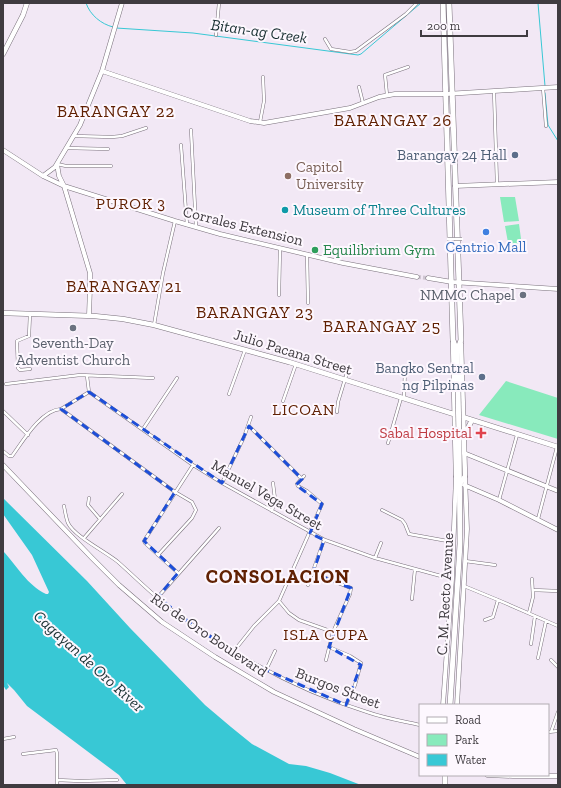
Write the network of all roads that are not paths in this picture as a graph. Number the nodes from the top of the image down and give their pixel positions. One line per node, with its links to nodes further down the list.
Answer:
1 (27, 3): 9 (main road)
2 (122, 3): 12 (main road)
3 (219, 3): 7 (street)
4 (417, 3): 8 (street)
5 (443, 3): 19 (highway, C. M. Recto Avenue)
6 (449, 3): 18 (highway, C. M. Recto Avenue)
7 (216, 35)
8 (325, 39)
9 (6, 42): 10 (main road)
10 (3, 54)
11 (408, 67): 20 (street)
12 (102, 71): 22 (main road); 26 (main road)
13 (263, 77): 22 (street)
14 (358, 87): 21 (street)
15 (558, 87): 16 (main road)
16 (543, 88): 17 (main road); 23 (street)
17 (494, 91): 18 (main road); 35 (street)
18 (452, 93): 19 (main road); 37 (highway, C. M. Recto Avenue)
19 (446, 94): 20 (main road); 47 (highway, C. M. Recto Avenue)
20 (387, 95): 21 (main road)
21 (363, 103): 22 (main road)
22 (260, 122)
23 (546, 126)
24 (146, 128): 26 (street)
25 (191, 130): 40 (street)
26 (74, 136): 28 (main road)
27 (181, 145): 39 (street)
28 (67, 148): 29 (street); 31 (main road)
29 (108, 149)
30 (3, 150): 33 (main road, Corrales Extension)
31 (57, 164): 32 (street); 33 (main road); 36 (main road)
32 (111, 166)
33 (43, 176): 36 (main road, Corrales Extension)
34 (558, 182): 35 (main road)
35 (497, 184): 37 (main road)
36 (64, 186): 38 (main road, Corrales Extension); 54 (main road)
37 (455, 186): 48 (highway, C. M. Recto Avenue)
38 (174, 221): 39 (main road, Corrales Extension); 55 (street)
39 (187, 225): 40 (main road, Corrales Extension)
40 (196, 227): 43 (main road, Corrales Extension)
41 (445, 239): 42 (street, bridge)
42 (462, 239)
43 (280, 248): 44 (main road, Corrales Extension); 50 (street)
44 (307, 254): 45 (main road, Corrales Extension); 51 (street)
45 (417, 277)
46 (428, 278): 47 (main road)
47 (452, 282): 48 (main road); 56 (highway, C. M. Recto Avenue)
48 (459, 282): 49 (main road); 57 (highway, C. M. Recto Avenue)
49 (558, 289)
50 (280, 295)
51 (308, 303)
52 (3, 313): 53 (main road, Julio Pacana Street)
53 (30, 314): 54 (main road, Julio Pacana Street); 62 (street)
54 (89, 316): 55 (main road, Julio Pacana Street)
55 (154, 325): 58 (main road, Julio Pacana Street)
56 (453, 340): 59 (highway, C. M. Recto Avenue); 76 (main road, C. M. Recto Avenue)
57 (460, 340): 59 (highway, C. M. Recto Avenue); 78 (main road, C. M. Recto Avenue)
58 (245, 349): 60 (main road, Julio Pacana Street); 70 (street)
59 (457, 351): 84 (highway, C. M. Recto Avenue, bridge)
60 (296, 364): 67 (main road, Julio Pacana Street); 72 (street)
61 (350, 366): 67 (street)
62 (30, 369)
63 (405, 369): 71 (street)
64 (87, 376): 65 (street); 68 (street); 69 (street)
65 (153, 378)
66 (177, 378): 81 (street)
67 (345, 380): 71 (main road, Julio Pacana Street); 75 (street)
68 (6, 384)
69 (89, 392): 73 (street); 81 (street, Manuel Vega Street)
70 (229, 394)
71 (403, 398): 76 (main road, Julio Pacana Street); 85 (street)
72 (283, 401)
73 (61, 409): 83 (street); 100 (street)
74 (3, 411): 83 (street)
75 (337, 412)
76 (454, 414): 78 (main road, Julio Pacana Street); 93 (main road, C. M. Recto Avenue)
77 (251, 416): 80 (street)
78 (463, 417): 79 (main road, Julio Pacana Street); 84 (main road, C. M. Recto Avenue)
79 (472, 420): 82 (main road, Julio Pacana Street); 84 (main road)
80 (249, 426): 94 (street); 95 (street)
81 (143, 429): 90 (street, Manuel Vega Street)
82 (517, 434): 86 (main road, Julio Pacana Street); 91 (street)
83 (28, 435): 87 (street)
84 (461, 438): 88 (main road, C. M. Recto Avenue); 97 (highway, C. M. Recto Avenue)
85 (388, 443)
86 (558, 447): 98 (street)
87 (3, 451)
88 (464, 453): 91 (main road); 97 (main road, C. M. Recto Avenue)
89 (3, 465): 159 (main road, Rio de Oro Boulevard)
90 (193, 465): 95 (street, Manuel Vega Street); 100 (street)
91 (507, 470): 98 (main road); 103 (street)
92 (304, 476): 94 (street)
93 (456, 476): 97 (main road, C. M. Recto Avenue); 114 (main road)
94 (302, 479): 111 (street)
95 (222, 483): 106 (street, Manuel Vega Street)
96 (273, 483): 106 (street)
97 (463, 485): 103 (main road); 118 (main road); 149 (highway, C. M. Recto Avenue)
98 (546, 486): 99 (main road); 108 (street)
99 (558, 491)
100 (176, 492): 116 (street); 116 (street)
101 (122, 494): 107 (street)
102 (89, 498): 107 (street)
103 (499, 500): 108 (main road)
104 (64, 506): 112 (street, Burgos Street)
105 (382, 510): 114 (street)
106 (272, 511): 111 (street, Manuel Vega Street)
107 (100, 519): 112 (street)
108 (538, 519): 110 (main road)
109 (219, 528): 121 (street)
110 (558, 530)
111 (310, 533): 113 (street, Manuel Vega Street); 132 (street)
112 (84, 538): 129 (street, Burgos Street)
113 (324, 540): 117 (street, Manuel Vega Street); 122 (street)
114 (454, 542): 123 (main road)
115 (381, 543): 117 (street)
116 (158, 555): 121 (street)
117 (376, 558): 120 (street, Manuel Vega Street)
118 (465, 561): 119 (street); 126 (main road)
119 (495, 565)
120 (415, 569): 123 (street, Manuel Vega Street); 130 (street)
121 (178, 573): 129 (street)
122 (313, 573): 125 (street); 138 (street)
123 (452, 579): 148 (main road)
124 (532, 579): 127 (street)
125 (308, 586)
126 (464, 586): 131 (street); 150 (main road)
127 (533, 590): 128 (street); 133 (street)
128 (558, 591)
129 (158, 597): 141 (street, Burgos Street)
130 (412, 599)
131 (498, 600): 133 (street); 135 (street)
132 (279, 601): 138 (street); 141 (street)
133 (529, 614): 134 (street)
134 (535, 616): 136 (street); 139 (street)
135 (485, 620)
136 (546, 621): 137 (street); 143 (street)
137 (558, 626)
138 (333, 632): 140 (street)
139 (532, 644)
140 (329, 647): 144 (street); 151 (street)
141 (234, 651): 147 (street, Burgos Street)
142 (275, 651): 147 (street)
143 (538, 658)
144 (326, 660)
145 (551, 660): 146 (street)
146 (558, 667)
147 (266, 670): 151 (street, Burgos Street)
148 (443, 704)
149 (450, 704)
150 (457, 704)
151 (346, 705): 153 (street, Burgos Street)
152 (558, 712): 155 (street)
153 (419, 724)
154 (558, 731): 155 (street)
155 (550, 732)
156 (14, 737): 157 (street)
157 (3, 739)
158 (23, 754): 162 (street)
159 (419, 757)
160 (513, 776): 161 (main road)
161 (549, 776)
162 (57, 780): 163 (street); 164 (street)
163 (117, 780)
164 (57, 785)

